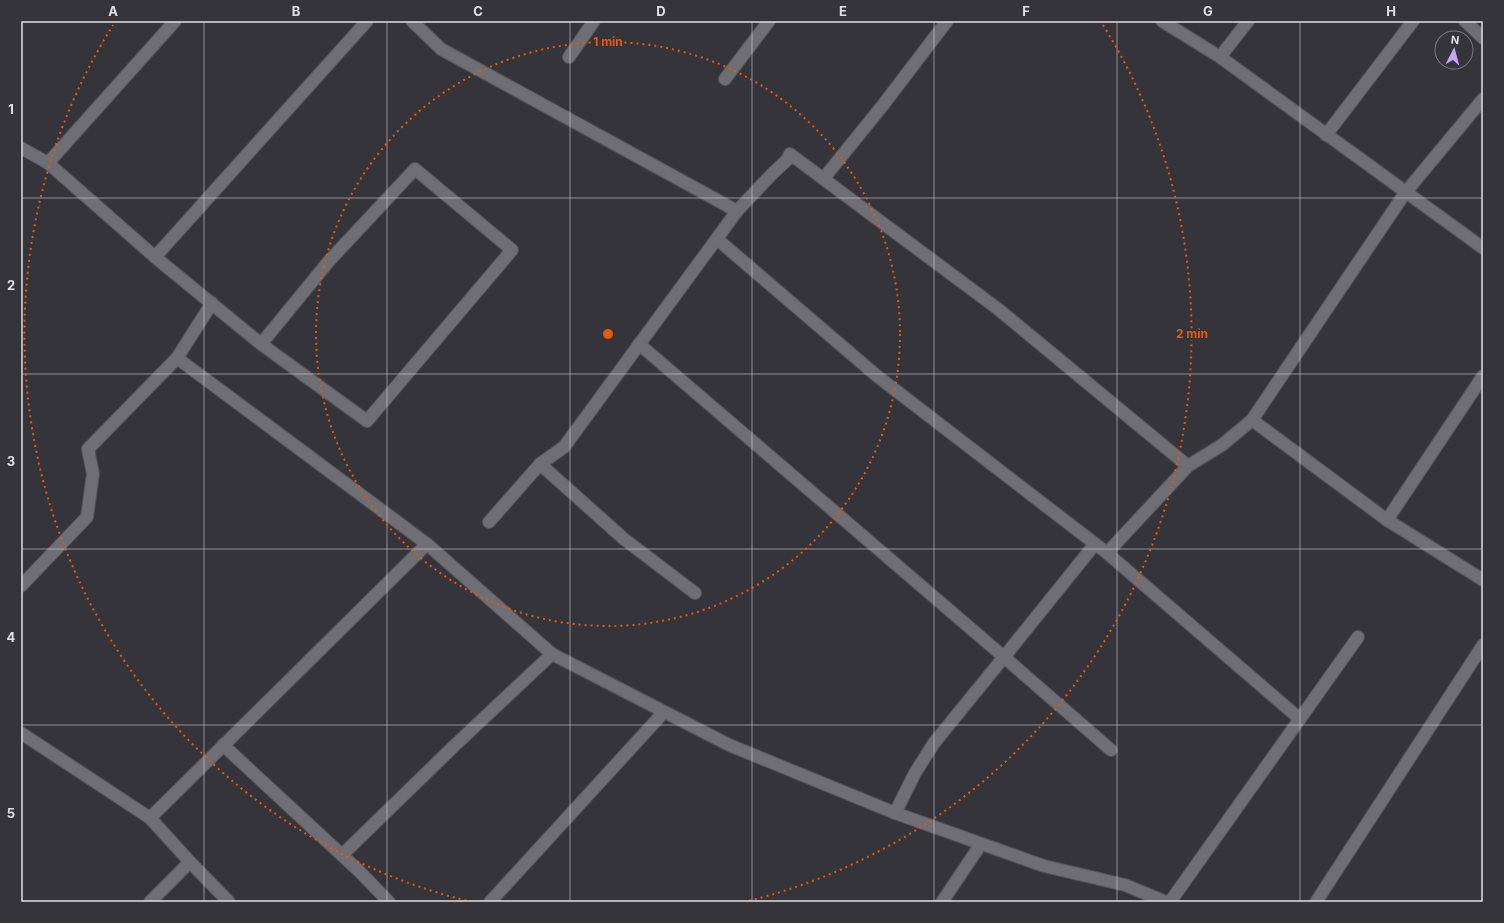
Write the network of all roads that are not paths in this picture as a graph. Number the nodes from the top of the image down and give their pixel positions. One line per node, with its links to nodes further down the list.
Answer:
1 (176, 21): 18 (street)
2 (367, 21): 24 (street)
3 (412, 21): 21 (street)
4 (594, 21): 12 (street)
5 (769, 21): 14 (street)
6 (947, 21): 19 (street)
7 (1162, 21): 13 (street)
8 (1248, 21): 13 (street)
9 (1414, 21): 16 (street)
10 (1465, 21): 11 (street)
11 (1483, 38)
12 (569, 57)
13 (1220, 57): 16 (street)
14 (725, 79)
15 (1483, 99): 20 (street)
16 (1326, 135): 20 (street)
17 (21, 148): 18 (street)
18 (48, 162): 24 (street)
19 (824, 178): 21 (street); 32 (street)
20 (1405, 193): 23 (street); 30 (street)
21 (737, 211): 22 (street)
22 (717, 238): 27 (street); 36 (street)
23 (1483, 248)
24 (155, 257): 25 (street)
25 (212, 303): 26 (street); 28 (street)
26 (261, 344): 26 (street)
27 (639, 344): 31 (street); 44 (street)
28 (177, 358): 35 (street); 39 (street)
29 (1483, 376): 33 (street)
30 (1252, 420): 32 (street); 33 (street)
31 (540, 464): 34 (street); 40 (street)
32 (1188, 466): 37 (street)
33 (1387, 520): 38 (street)
34 (489, 522)
35 (427, 544): 43 (street); 48 (street)
36 (1095, 544): 37 (street); 44 (street)
37 (1107, 553): 46 (street)
38 (1483, 580)
39 (21, 586)
40 (695, 593)
41 (1358, 637): 46 (street)
42 (1483, 645): 62 (street)
43 (552, 654): 45 (street); 53 (street)
44 (1004, 657): 49 (street); 50 (street)
45 (664, 712): 50 (street); 58 (street)
46 (1300, 719): 61 (street)
47 (21, 733): 51 (street)
48 (224, 745): 51 (street); 53 (street)
49 (1111, 750)
50 (895, 813): 52 (street)
51 (150, 818): 54 (street)
52 (982, 844): 59 (street); 60 (street)
53 (342, 855): 57 (street)
54 (190, 862): 55 (street); 56 (street)
55 (150, 902)
56 (229, 902)
57 (389, 902)
58 (490, 902)
59 (942, 902)
60 (1166, 902)
61 (1170, 902)
62 (1316, 902)

